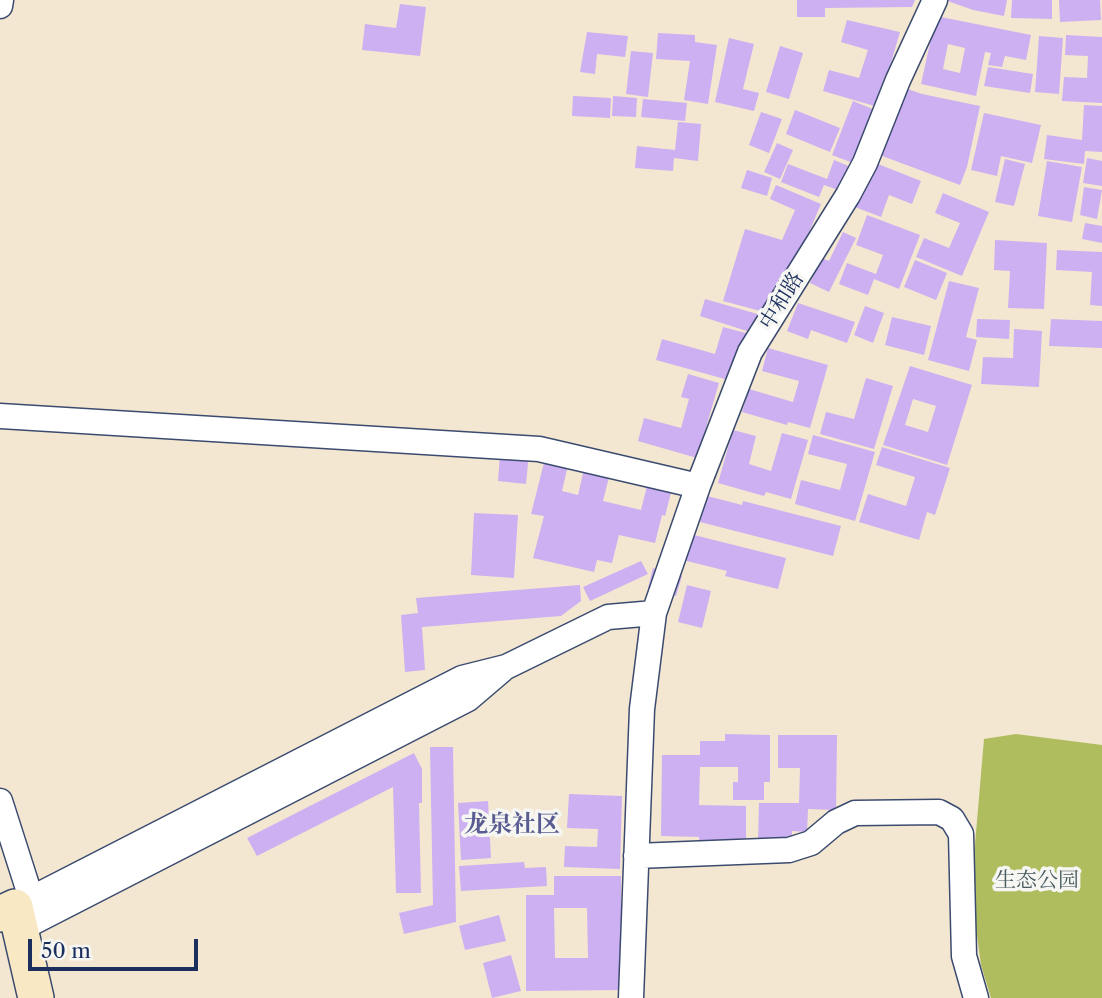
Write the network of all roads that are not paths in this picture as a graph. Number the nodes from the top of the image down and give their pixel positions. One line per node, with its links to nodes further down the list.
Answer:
1 (1, 0): 3 (street)
2 (935, 0): 5 (street, 中和路)
3 (0, 6)
4 (0, 416): 5 (street)
5 (698, 486): 6 (street, 中和路)
6 (654, 613): 8 (street, 中和路); 9 (street)
7 (0, 801): 9 (street)
8 (636, 856): 11 (street, 中和路); 12 (street)
9 (13, 917): 10 (main road)
10 (36, 998)
11 (631, 998)
12 (976, 998)

